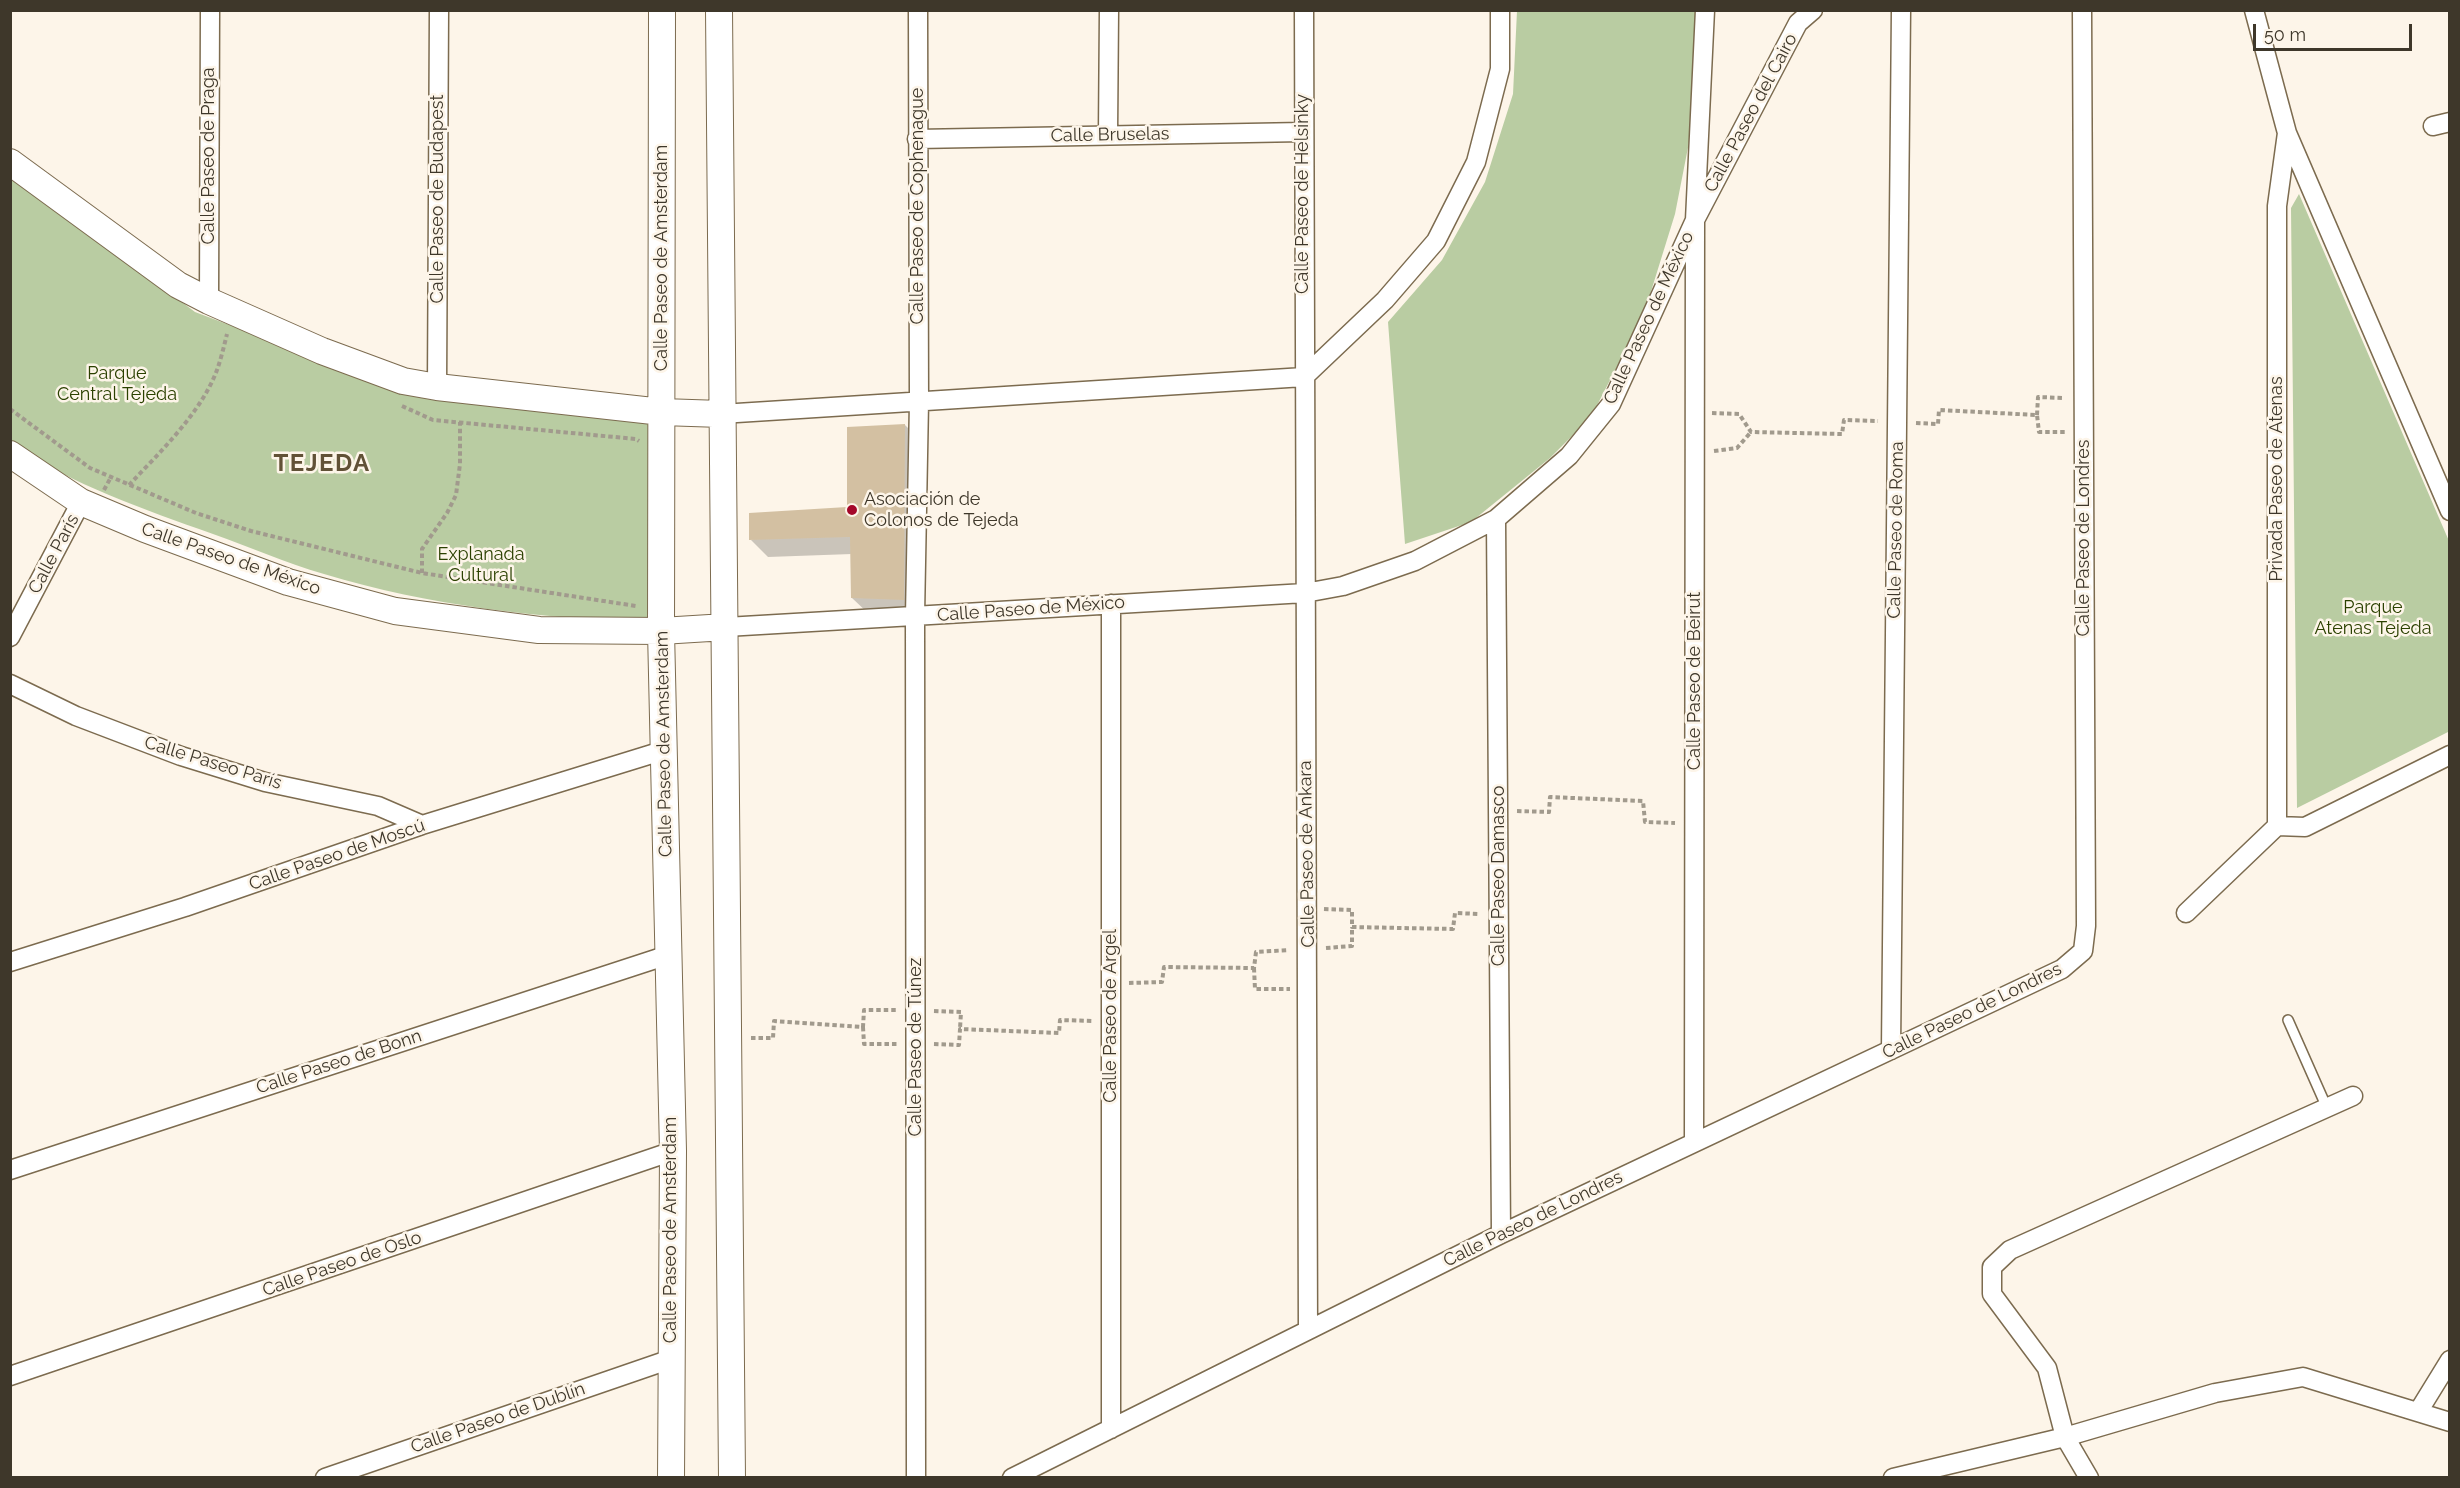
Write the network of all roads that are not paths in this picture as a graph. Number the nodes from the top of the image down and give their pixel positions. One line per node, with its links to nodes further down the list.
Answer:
1 (210, 10): 22 (street, Calle Paseo de Praga)
2 (439, 10): 24 (street, Calle Paseo de Budapest)
3 (662, 10): 26 (main road, Calle Paseo de Amsterdam)
4 (719, 10): 27 (main road)
5 (918, 10): 17 (street, Calle Paseo de Cophenague)
6 (1109, 10): 16 (street)
7 (1304, 10): 14 (street, Calle Paseo de Helsinky)
8 (1500, 10): 23 (street)
9 (1705, 10): 21 (street, Calle Paseo de México)
10 (1813, 10): 21 (street, Calle Paseo del Cairo)
11 (1901, 10): 47 (street, Calle Paseo de Roma)
12 (2082, 10): 47 (street, Calle Paseo de Londres)
13 (2253, 10): 15 (street, Privada Paseo de Atenas)
14 (1303, 132): 16 (street, Calle Bruselas); 23 (street, Calle Paseo de Helsinky)
15 (2287, 133): 19 (street, Privada Paseo de Atenas); 20 (street, Privada Paseo de Atenas)
16 (1108, 134): 17 (street, Calle Bruselas)
17 (917, 139): 25 (street, Calle Paseo de Cophenague)
18 (10, 162): 22 (main road)
19 (2311, 187): 20 (street); 30 (street, Privada Paseo de Atenas)
20 (2279, 192): 42 (street, Privada Paseo de Atenas)
21 (1695, 220): 31 (street, Calle Paseo de México); 50 (street, Calle Paseo de Beirut)
22 (209, 301): 24 (main road)
23 (1304, 377): 25 (street); 32 (street, Calle Paseo de Ankara)
24 (437, 387): 26 (main road)
25 (919, 402): 27 (street); 34 (street, Calle Paseo de Cophenague)
26 (662, 412): 27 (main road); 36 (main road, Calle Paseo de Amsterdam)
27 (721, 414): 35 (main road)
28 (10, 454): 29 (main road, Calle Paseo de México)
29 (81, 502): 36 (main road, Calle Paseo de México); 37 (street, Calle París)
30 (2450, 511)
31 (1496, 519): 32 (street, Calle Paseo de México); 53 (street, Calle Paseo Damasco)
32 (1305, 593): 33 (street, Calle Paseo de México); 54 (street, Calle Paseo de Ankara)
33 (1111, 604): 34 (street, Calle Paseo de México); 60 (street, Calle Paseo de Argel)
34 (915, 616): 35 (street, Calle Paseo de México); 65 (street, Calle Paseo de Túnez)
35 (726, 627): 36 (main road, Calle Paseo de México); 64 (main road)
36 (661, 631): 39 (main road, Calle Paseo de Amsterdam)
37 (10, 637)
38 (10, 684): 41 (street, Calle Paseo París)
39 (665, 750): 41 (street, Calle Paseo de Moscú); 44 (main road, Calle Paseo de Amsterdam)
40 (2450, 755): 42 (street)
41 (422, 825): 45 (street, Calle Paseo de Moscú)
42 (2277, 826): 43 (street)
43 (2186, 913)
44 (668, 956): 51 (main road, Calle Paseo de Amsterdam); 52 (street, Calle Paseo de Bonn)
45 (10, 962)
46 (2288, 1020): 49 (lane)
47 (1891, 1050): 50 (street, Calle Paseo de Londres)
48 (2353, 1096): 49 (street)
49 (2327, 1108): 61 (street)
50 (1694, 1142): 53 (street, Calle Paseo de Londres)
51 (673, 1151): 55 (main road, Calle Paseo de Amsterdam); 57 (street, Calle Paseo de Oslo)
52 (10, 1170)
53 (1501, 1234): 54 (street, Calle Paseo de Londres)
54 (1308, 1330): 60 (street, Calle Paseo de Londres)
55 (671, 1359): 62 (street, Calle Paseo de Dublín); 63 (main road, Calle Paseo de Amsterdam)
56 (2450, 1360): 58 (street)
57 (10, 1376)
58 (2418, 1412): 59 (street); 61 (street)
59 (2450, 1422)
60 (1110, 1429): 66 (street, Calle Paseo de Londres)
61 (2065, 1437): 67 (street); 68 (street)
62 (325, 1478)
63 (671, 1478)
64 (732, 1478)
65 (916, 1478)
66 (1012, 1478)
67 (1893, 1478)
68 (2089, 1478)

